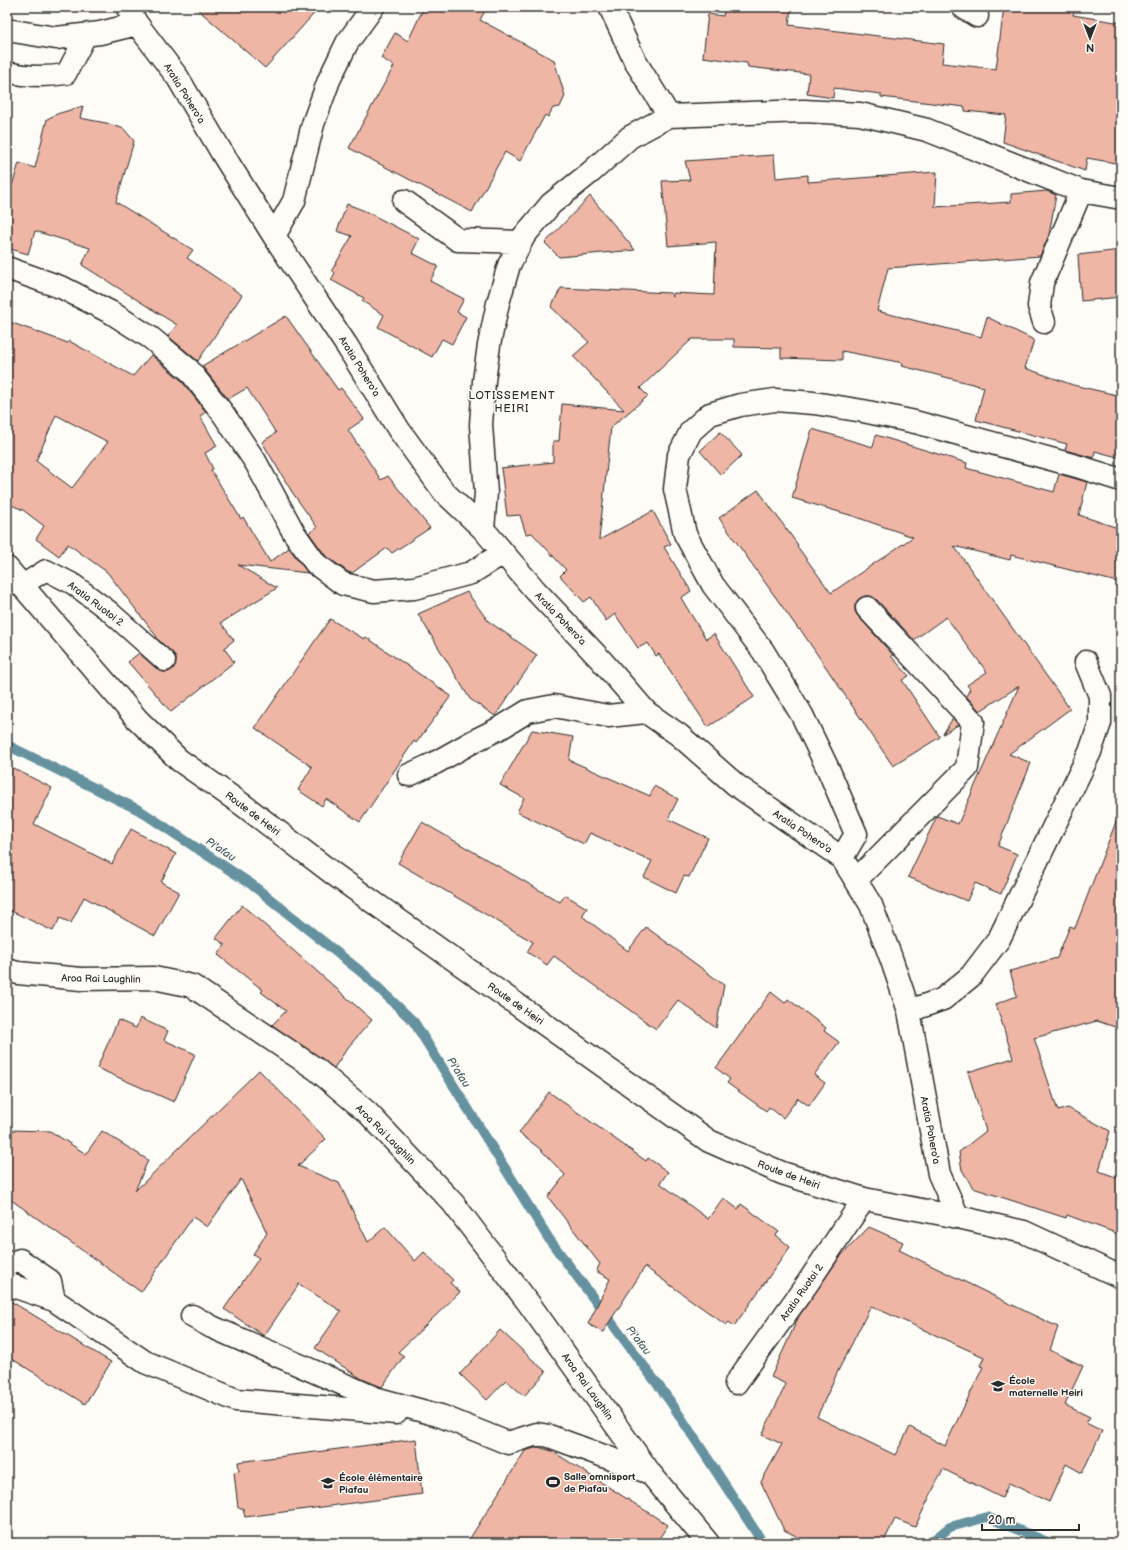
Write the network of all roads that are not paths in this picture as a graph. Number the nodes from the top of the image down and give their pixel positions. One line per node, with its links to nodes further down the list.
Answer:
1 (373, 7): 11 (street)
2 (610, 7): 7 (street)
3 (132, 16): 5 (street); 11 (street, Aratia Pohero'a)
4 (7, 30): 5 (street)
5 (87, 34): 6 (lane)
6 (7, 72)
7 (669, 116): 8 (street); 12 (street)
8 (1081, 191): 9 (street); 14 (street)
9 (1121, 198)
10 (404, 201): 12 (street)
11 (274, 236): 16 (street, Aratia Pohero'a)
12 (520, 242): 16 (street)
13 (7, 268): 17 (street)
14 (1044, 322)
15 (1121, 480): 25 (street)
16 (483, 529): 17 (street, Aratia Pohero'a)
17 (503, 553): 23 (street, Aratia Pohero'a)
18 (7, 568): 19 (street, Route de Heiri)
19 (21, 586): 21 (lane, Aratia Ruotoi 2); 29 (street, Route de Heiri)
20 (866, 608): 26 (street)
21 (165, 661)
22 (1086, 662): 28 (street)
23 (646, 712): 24 (street); 25 (street, Aratia Pohero'a)
24 (409, 775)
25 (842, 858): 26 (street, Aratia Pohero'a)
26 (856, 880): 28 (street, Aratia Pohero'a)
27 (7, 970): 38 (street, Aroa Rai Laughlin)
28 (909, 1012): 30 (street, Aratia Pohero'a)
29 (864, 1199): 30 (street, Route de Heiri); 36 (street, Aratia Ruotoi 2)
30 (958, 1217): 32 (street, Route de Heiri)
31 (7, 1265): 34 (street)
32 (1121, 1277)
33 (7, 1284): 34 (street)
34 (54, 1300): 37 (street)
35 (192, 1316): 37 (street)
36 (736, 1383)
37 (441, 1416): 38 (street)
38 (650, 1473): 39 (street, Aroa Rai Laughlin)
39 (708, 1543)

